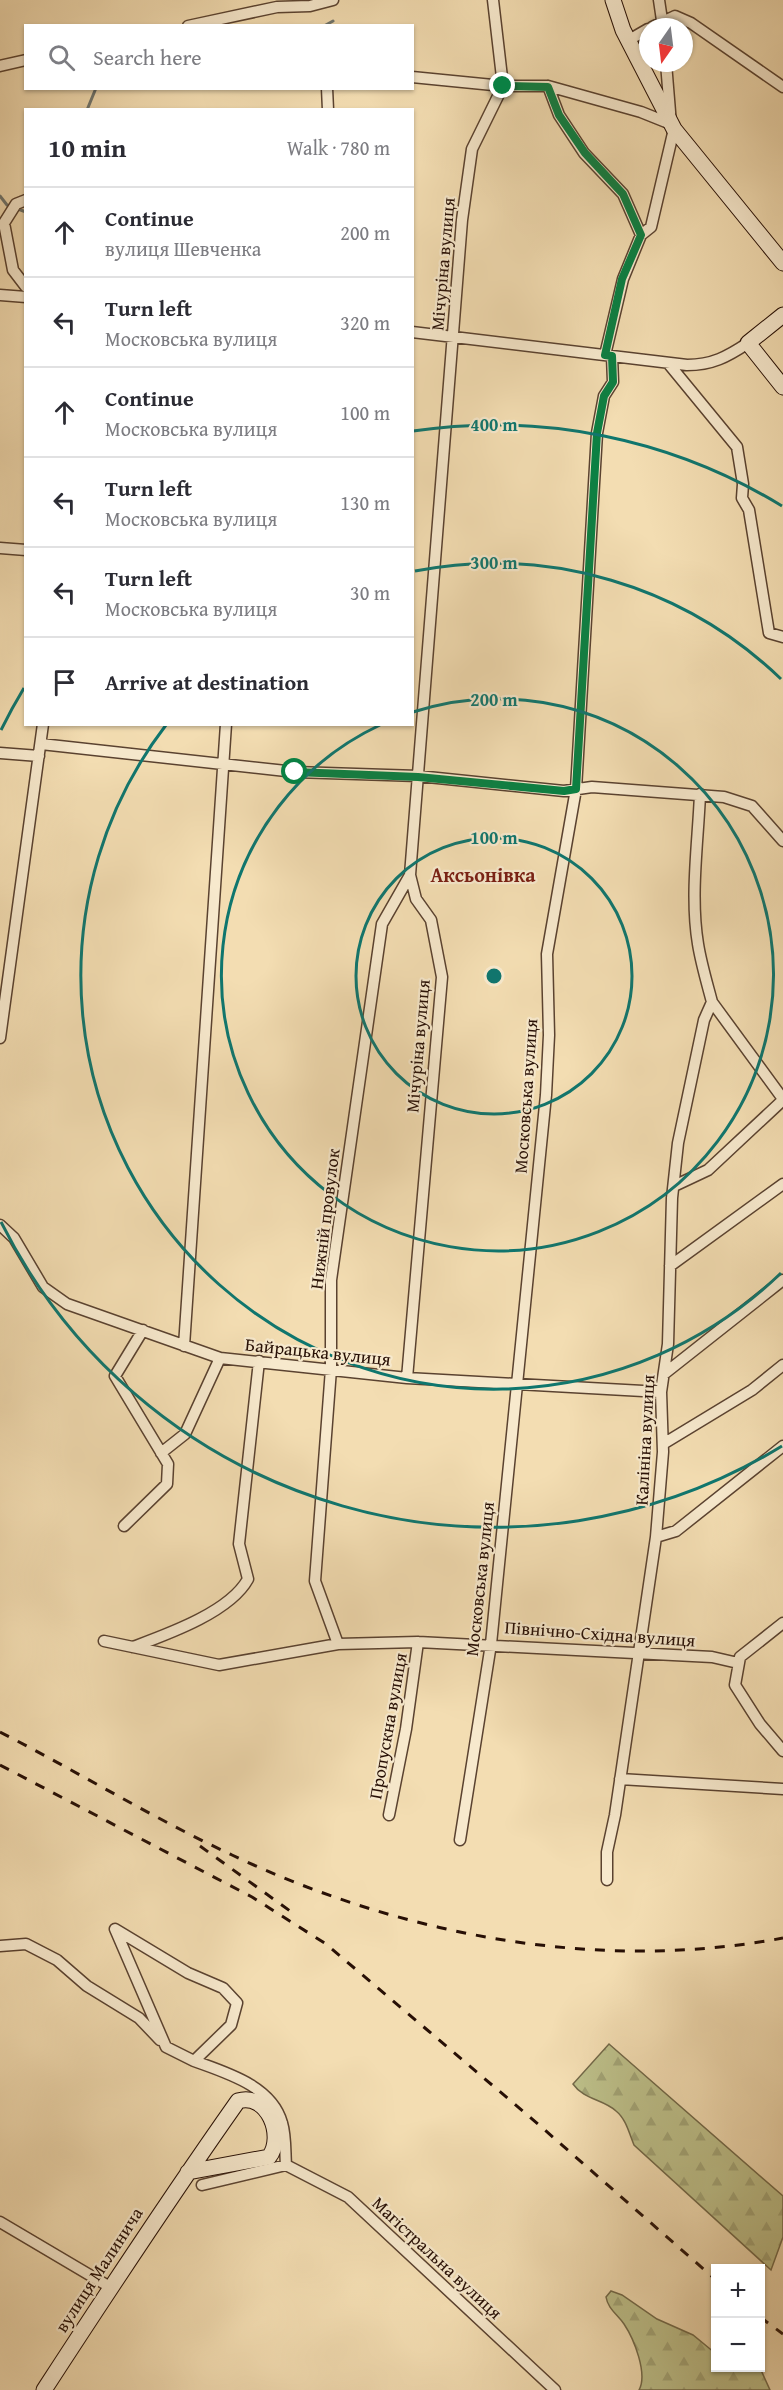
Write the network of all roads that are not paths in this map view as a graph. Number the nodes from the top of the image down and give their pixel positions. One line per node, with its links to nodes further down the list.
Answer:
1 (333, 0): 5 (street)
2 (493, 0): 15 (street)
3 (613, 0): 10 (street)
4 (659, 0): 6 (street)
5 (277, 3): 7 (street)
6 (659, 18)
7 (196, 24)
8 (693, 24): 17 (street)
9 (639, 34): 10 (street)
10 (629, 40): 20 (street)
11 (24, 60): 12 (street)
12 (0, 66)
13 (667, 72): 20 (street, Московська вулиця)
14 (414, 77): 15 (street)
15 (503, 86): 16 (street); 30 (street, Мічуріна вулиця)
16 (548, 87): 20 (street); 23 (street)
17 (783, 87)
18 (327, 90): 19 (street)
19 (328, 108)
20 (673, 126): 23 (street, Московська вулиця); 24 (street)
21 (21, 202): 22 (street)
22 (4, 221): 25 (street)
23 (641, 235): 32 (street, Московська вулиця)
24 (783, 263)
25 (24, 284)
26 (0, 295): 27 (street)
27 (24, 297)
28 (783, 315): 31 (street)
29 (414, 332): 30 (street)
30 (453, 335): 32 (street); 44 (street, Мічуріна вулиця)
31 (748, 343): 33 (street); 34 (street)
32 (609, 355): 33 (street); 45 (street, Московська вулиця)
33 (668, 363): 37 (street)
34 (783, 387)
35 (0, 548): 36 (street)
36 (24, 550)
37 (783, 637)
38 (43, 726): 40 (street)
39 (226, 726): 43 (street)
40 (41, 744): 42 (street); 43 (street)
41 (0, 753): 42 (street)
42 (39, 756): 50 (street)
43 (223, 763): 44 (street); 58 (street)
44 (418, 777): 45 (street); 48 (street, Мічуріна вулиця)
45 (576, 789): 46 (street); 65 (street, Московська вулиця)
46 (700, 794): 47 (street); 49 (street)
47 (783, 842)
48 (410, 875): 62 (street, Нижній провулок); 64 (street, Мічуріна вулиця)
49 (712, 1002): 51 (street); 53 (street, Калініна вулиця)
50 (0, 1038)
51 (783, 1099): 53 (street)
52 (783, 1184): 55 (street)
53 (674, 1186): 55 (street, Калініна вулиця)
54 (0, 1225): 57 (street, Байрацька вулиця)
55 (670, 1266): 63 (street, Калініна вулиця)
56 (783, 1280): 63 (street)
57 (143, 1330): 58 (street, Байрацька вулиця); 69 (street)
58 (184, 1346): 59 (street, Байрацька вулиця)
59 (220, 1358): 60 (street, Байрацька вулиця); 69 (street)
60 (259, 1360): 62 (street, Байрацька вулиця); 77 (street)
61 (783, 1365): 67 (street)
62 (331, 1369): 64 (street, Байрацька вулиця); 75 (street, Нижній провулок)
63 (664, 1374): 66 (street, Калініна вулиця)
64 (407, 1378): 65 (street, Байрацька вулиця)
65 (515, 1385): 66 (street, Байрацька вулиця); 76 (street, Московська вулиця)
66 (660, 1392): 67 (street, Калініна вулиця)
67 (663, 1444): 71 (street, Калініна вулиця)
68 (783, 1446): 71 (street)
69 (161, 1453): 70 (street)
70 (124, 1526)
71 (656, 1537): 78 (street, Калініна вулиця)
72 (783, 1623): 79 (street)
73 (104, 1641): 77 (street, Північно-Східна вулиця)
74 (418, 1642): 75 (street, Північно-Східна вулиця); 76 (street, Північно-Східна вулиця); 83 (street, Пропускна вулиця)
75 (338, 1644): 77 (street, Північно-Східна вулиця)
76 (491, 1644): 78 (street, Північно-Східна вулиця); 84 (street, Московська вулиця)
77 (131, 1648)
78 (638, 1654): 79 (street, Північно-Східна вулиця); 81 (street, Калініна вулиця)
79 (739, 1660): 80 (street)
80 (783, 1751)
81 (620, 1779): 82 (street); 85 (street, Калініна вулиця)
82 (783, 1790)
83 (389, 1815)
84 (460, 1840)
85 (607, 1880)
86 (0, 1946): 87 (street)
87 (166, 2047): 88 (street); 88 (street)
88 (194, 2061): 89 (street)
89 (286, 2165): 91 (street); 95 (street, Магістральна вулиця)
90 (188, 2172): 90 (street, вулиця Малинича); 93 (street, вулиця Малинича)
91 (202, 2185)
92 (0, 2222): 93 (street)
93 (110, 2287): 94 (street, вулиця Малинича)
94 (44, 2390)
95 (555, 2390)

